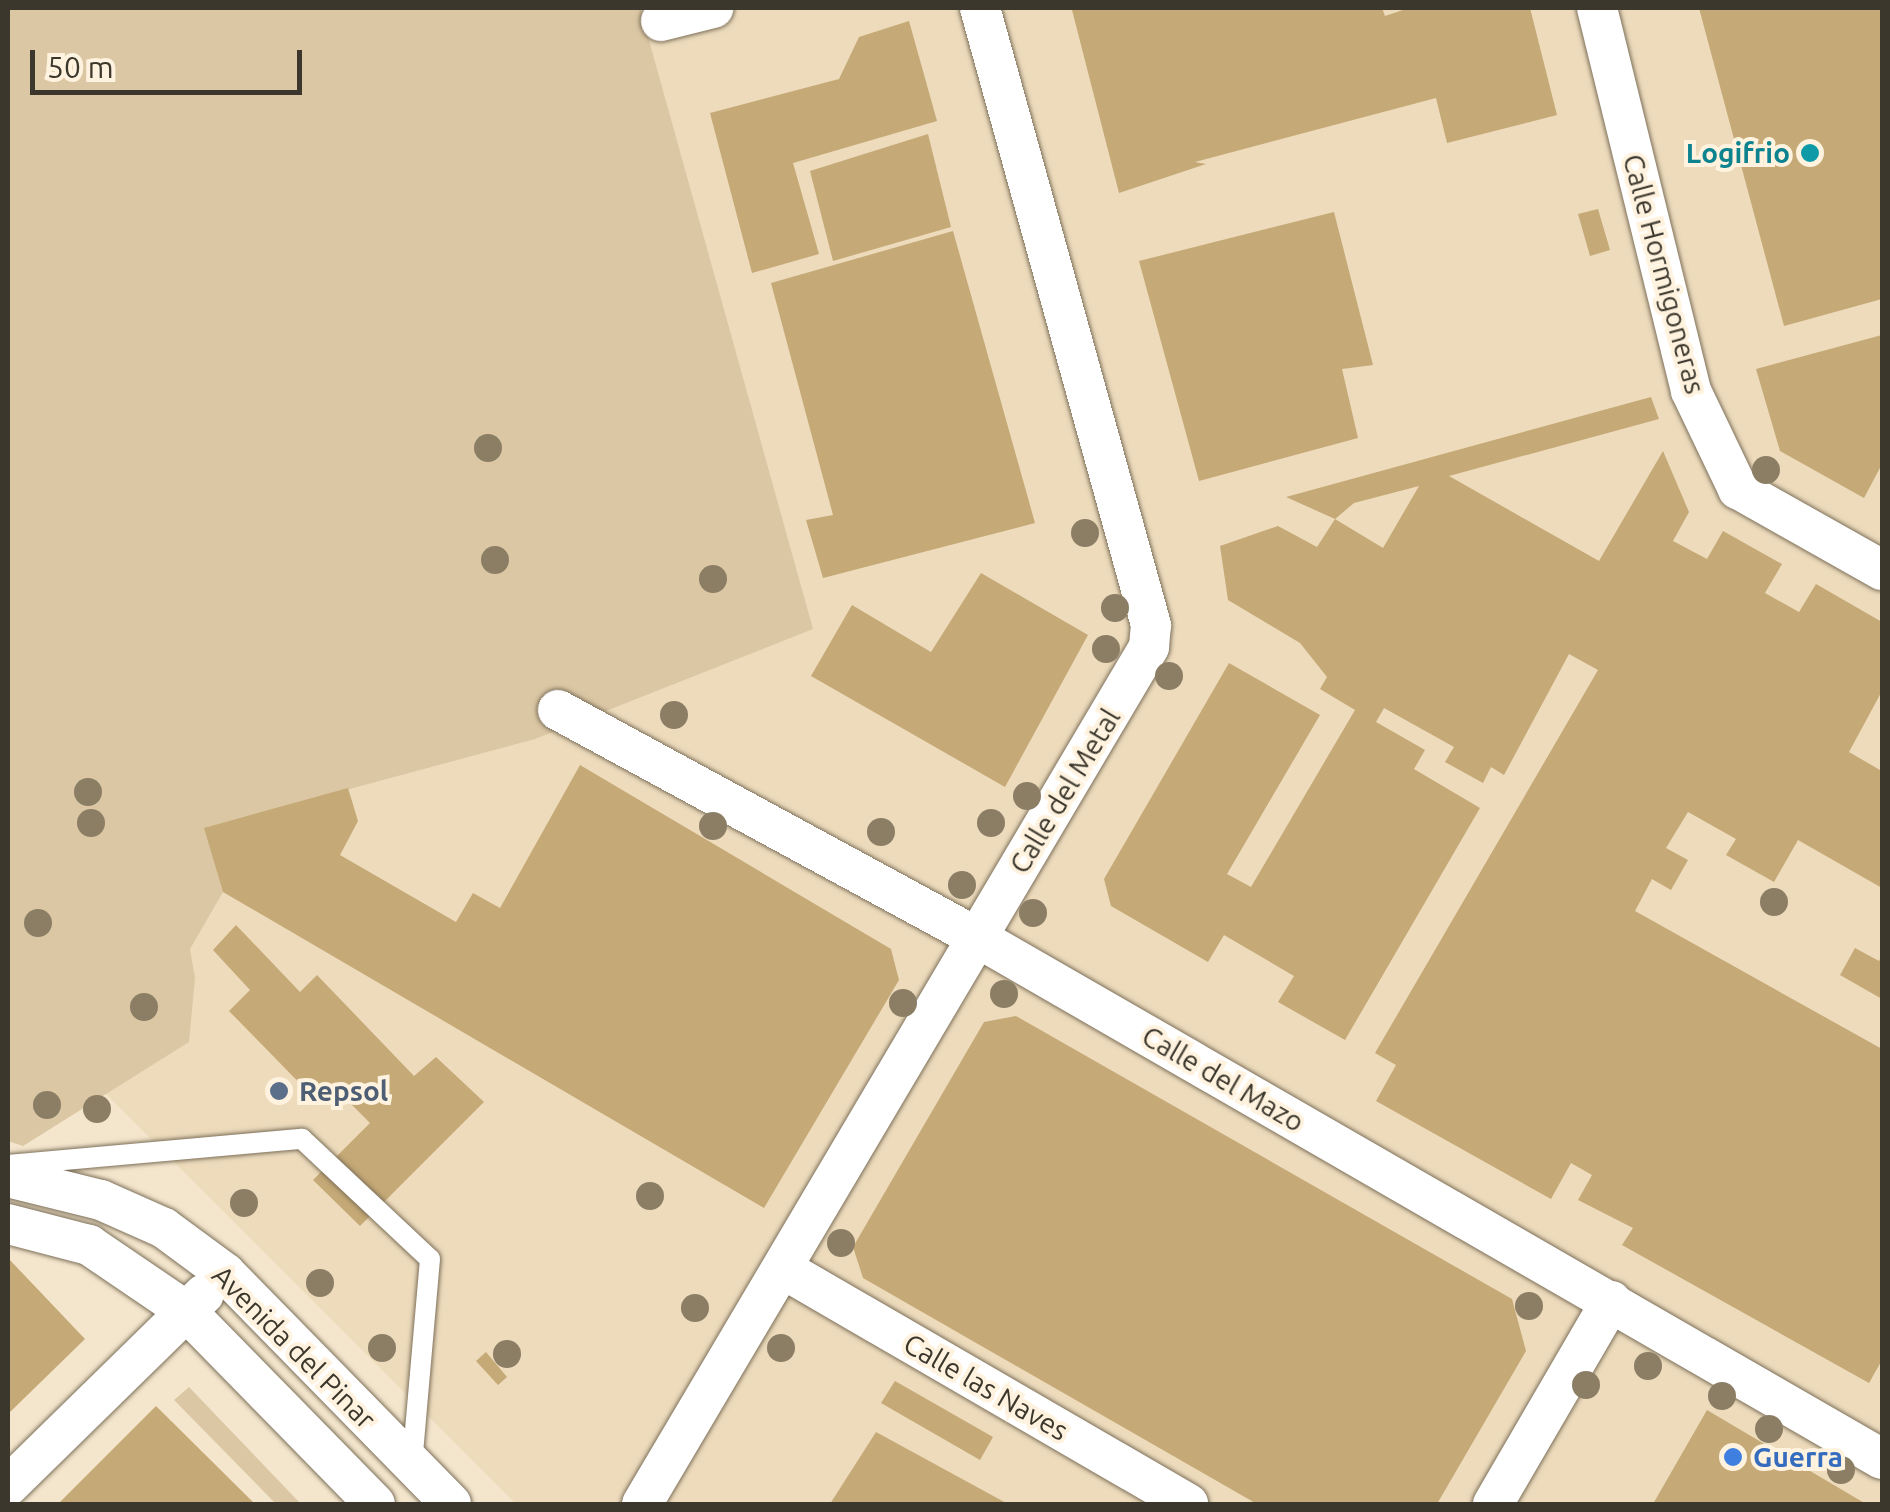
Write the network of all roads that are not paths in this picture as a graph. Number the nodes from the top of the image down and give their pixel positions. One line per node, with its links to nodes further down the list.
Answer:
1 (713, 8): 4 (street)
2 (980, 8): 7 (street, Calle del Metal)
3 (1596, 8): 5 (street, Calle Hormigoneras)
4 (661, 21)
5 (1882, 570)
6 (558, 710): 7 (street, Calle del Mazo)
7 (978, 938): 11 (street, Calle del Metal); 13 (street, Calle del Mazo)
8 (8, 1165): 16 (lane)
9 (8, 1177): 12 (street, Avenida del Pinar)
10 (8, 1224): 14 (street, Avenida del Pinar)
11 (785, 1270): 20 (street, Calle del Metal); 21 (street, Calle las Naves)
12 (224, 1273): 14 (street); 16 (street, Avenida del Pinar)
13 (1611, 1302): 15 (street, Calle del Mazo); 22 (street)
14 (186, 1311): 17 (street); 18 (street, Avenida del Pinar)
15 (1882, 1459)
16 (412, 1465): 19 (street, Avenida del Pinar)
17 (8, 1486)
18 (375, 1504)
19 (450, 1504)
20 (642, 1504)
21 (1188, 1504)
22 (1493, 1504)

